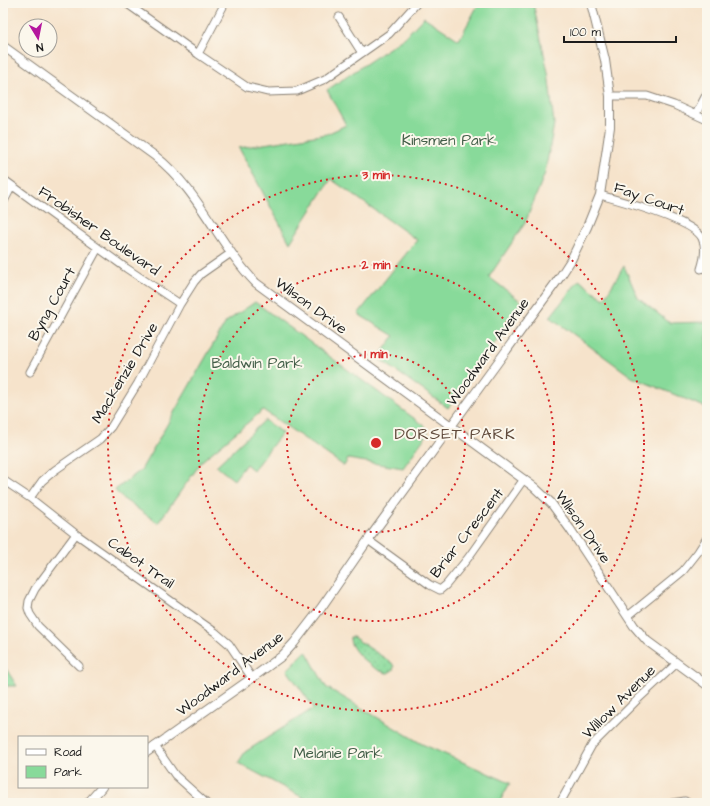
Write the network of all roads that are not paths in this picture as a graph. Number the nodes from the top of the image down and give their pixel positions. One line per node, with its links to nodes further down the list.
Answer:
1 (126, 3): 8 (street)
2 (225, 3): 8 (street)
3 (417, 3): 7 (street)
4 (591, 3): 10 (street, Woodward Avenue)
5 (339, 17): 7 (street)
6 (3, 46): 18 (street, Wilson Drive)
7 (362, 53): 8 (street)
8 (198, 54)
9 (707, 93): 11 (street)
10 (610, 96): 11 (street); 15 (street, Woodward Avenue)
11 (696, 114): 12 (street)
12 (707, 120)
13 (3, 179): 14 (street, Frobisher Boulevard)
14 (12, 186): 16 (street); 17 (street, Frobisher Boulevard)
15 (600, 196): 19 (street, Fay Court); 22 (street, Woodward Avenue)
16 (3, 203)
17 (98, 248): 20 (street, Frobisher Boulevard); 21 (street, Byng Court)
18 (231, 253): 20 (street, Mackenzie Drive); 22 (street, Wilson Drive)
19 (701, 268)
20 (180, 304): 25 (street, Mackenzie Drive)
21 (30, 372)
22 (452, 427): 23 (street, Wilson Drive); 28 (street, Woodward Avenue)
23 (524, 479): 28 (street, Briar Crescent); 29 (street, Wilson Drive)
24 (3, 480): 25 (street, Cabot Trail)
25 (30, 498): 26 (street, Cabot Trail)
26 (76, 534): 31 (street); 32 (street, Cabot Trail)
27 (707, 538): 29 (street)
28 (368, 540): 32 (street, Woodward Avenue)
29 (628, 616): 30 (street, Wilson Drive)
30 (676, 664): 33 (street, Wilson Drive); 39 (street, Willow Avenue)
31 (79, 666)
32 (252, 678): 34 (street, Woodward Avenue)
33 (707, 685)
34 (155, 746): 35 (street, Woodward Avenue); 38 (street)
35 (148, 751)
36 (101, 788): 37 (street)
37 (88, 803)
38 (206, 803)
39 (560, 803)
40 (672, 803): 41 (street)
41 (688, 803)

